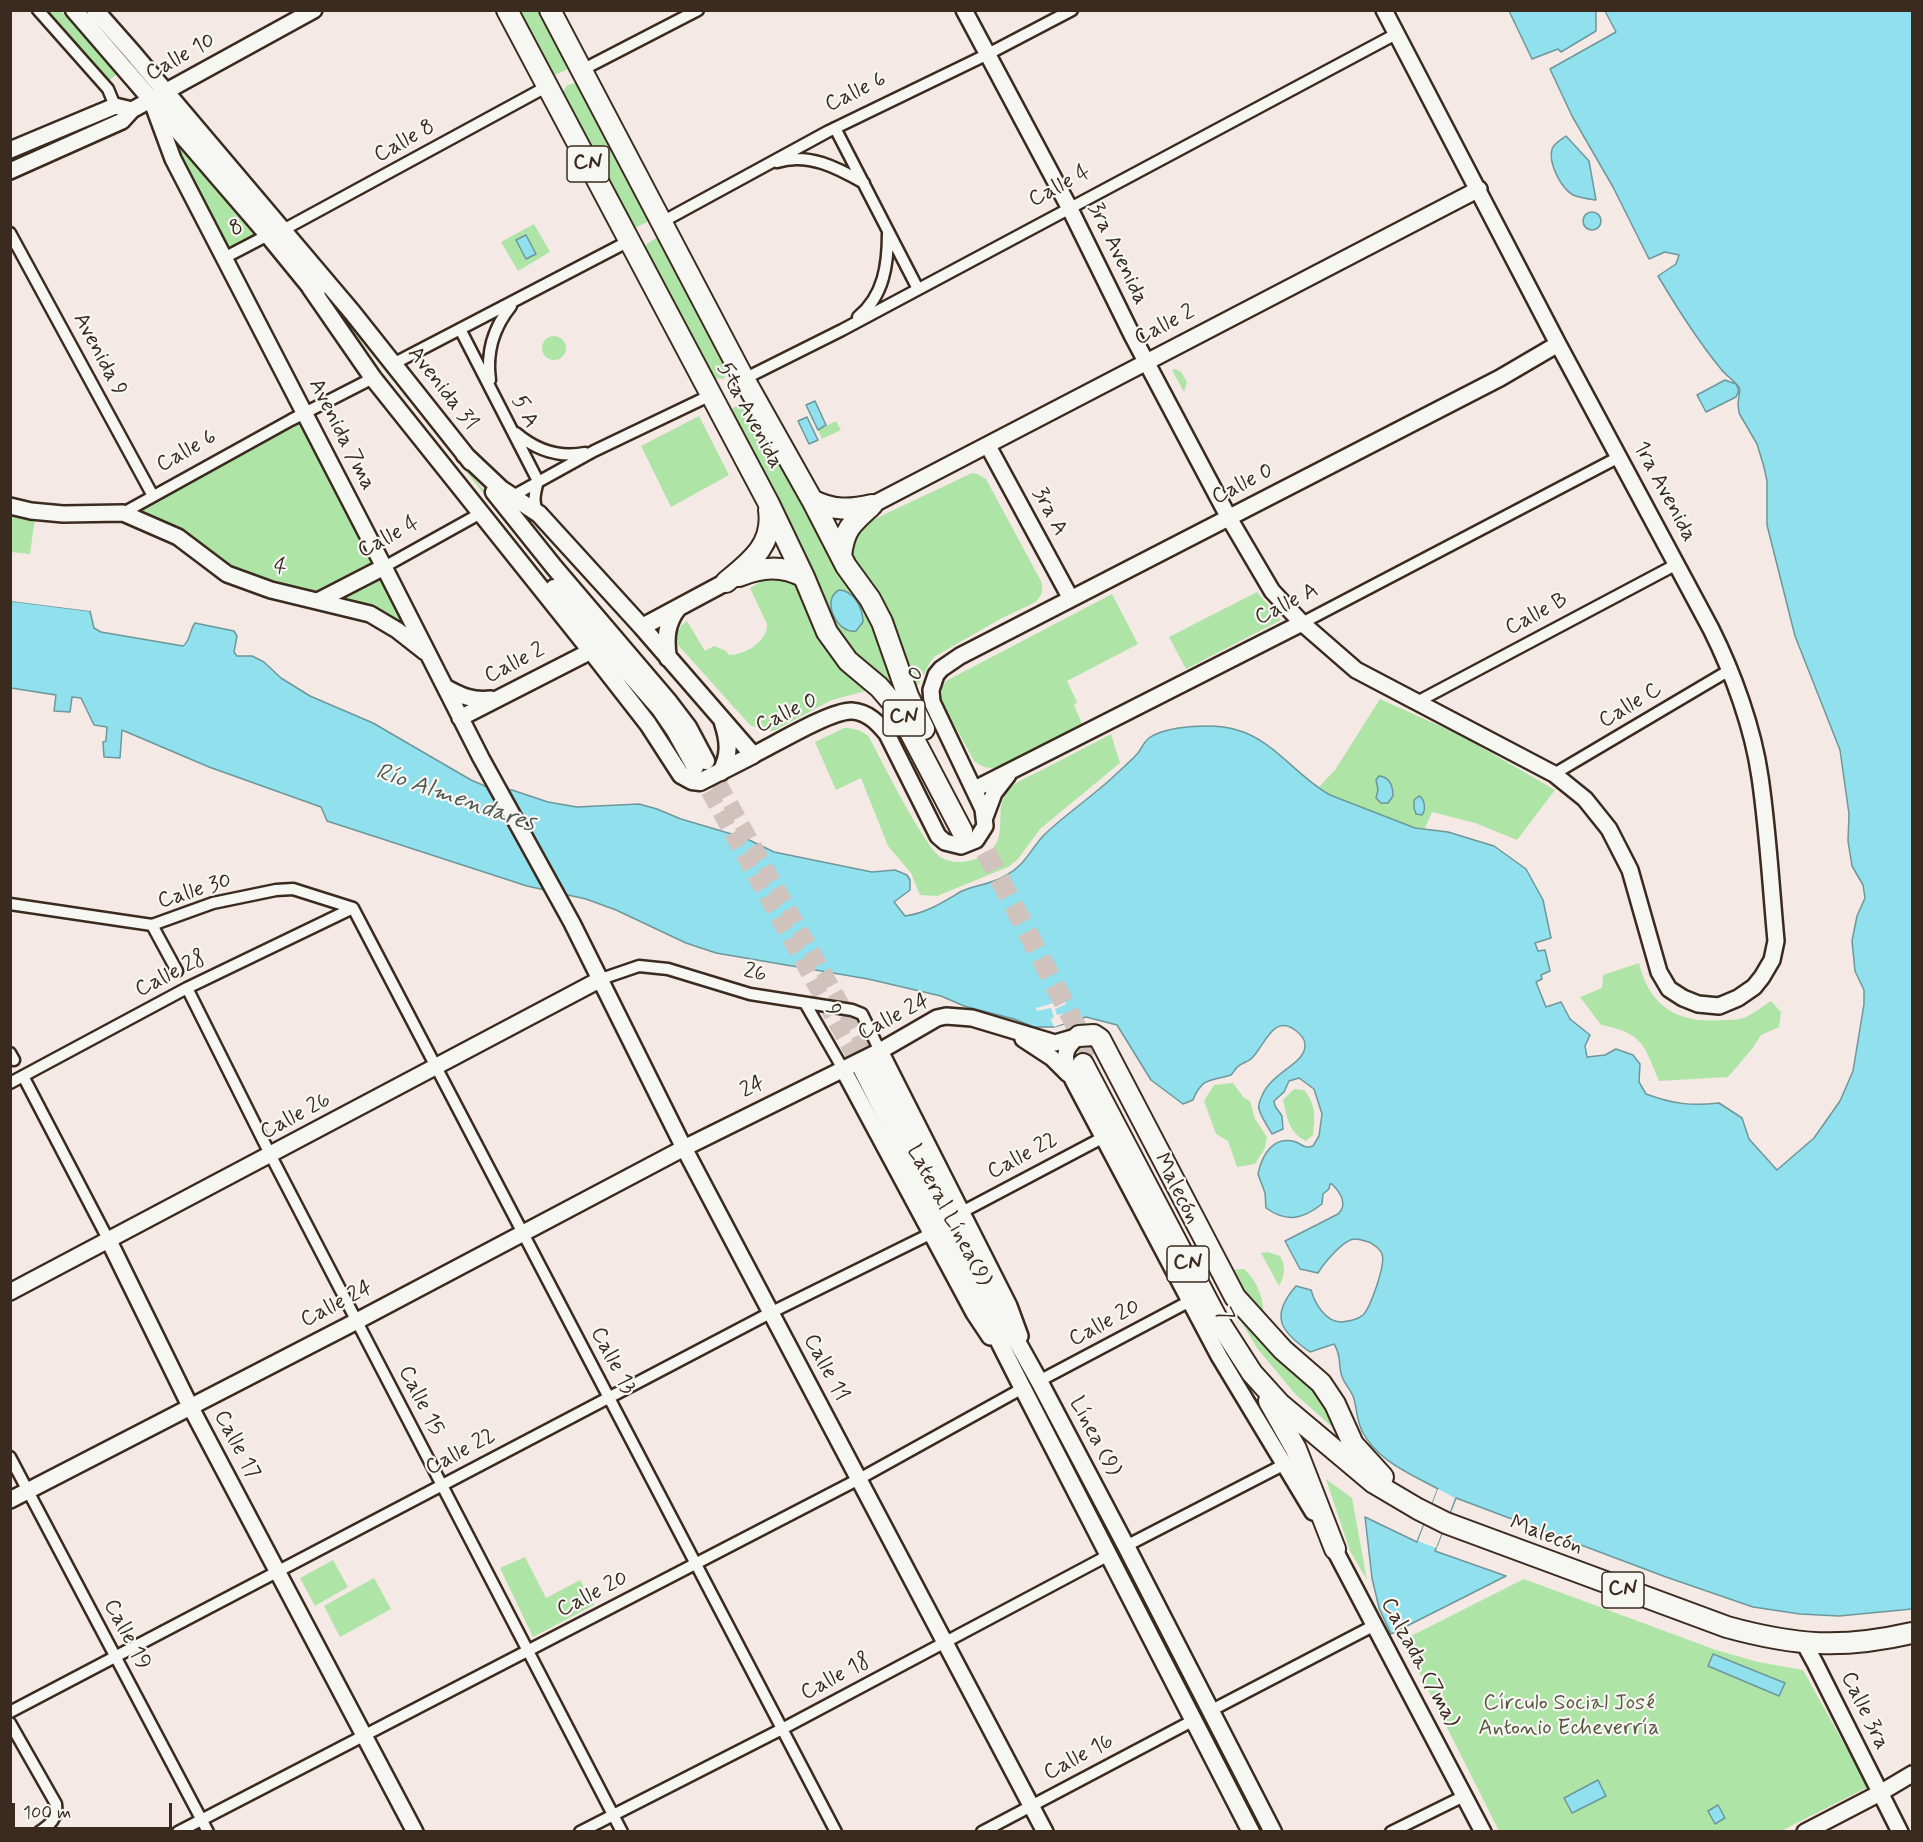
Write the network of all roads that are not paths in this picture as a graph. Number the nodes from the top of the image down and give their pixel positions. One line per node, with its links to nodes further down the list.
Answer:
1 (38, 10): 18 (street)
2 (74, 10): 17 (main road, Avenida 31)
3 (95, 10): 13 (main road, Avenida 31)
4 (104, 10): 13 (street)
5 (314, 10): 17 (street, Calle 10)
6 (507, 10): 16 (highway, 5ta Avenida / CN)
7 (550, 10): 15 (highway, 5ta Avenida / CN)
8 (698, 10): 15 (street)
9 (964, 10): 14 (street, 3ra Avenida)
10 (1072, 10): 14 (street, Calle 6)
11 (1384, 10): 12 (street, 1ra Avenida)
12 (1396, 33): 25 (street, 1ra Avenida); 26 (street, Calle 4)
13 (132, 52): 17 (main road, Avenida 31)
14 (988, 54): 20 (street, Calle 6); 26 (street, 3ra Avenida)
15 (582, 70): 27 (highway, 5ta Avenida / CN)
16 (546, 87): 29 (street, Calle 8); 31 (highway, 5ta Avenida / CN)
17 (158, 96): 19 (street, Calle 10); 29 (main road, Avenida 31); 32 (street, Avenida 7ma)
18 (115, 106): 19 (street, Calle 10); 21 (street)
19 (132, 110): 22 (street, Calle 10)
20 (836, 128): 23 (street, Calle 6); 24 (street)
21 (10, 150)
22 (10, 171)
23 (755, 171): 24 (street); 27 (street, Calle 6)
24 (864, 183): 28 (street)
25 (1479, 189): 38 (street, 1ra Avenida); 39 (street, Calle 2)
26 (1069, 207): 34 (street, Calle 4); 39 (street, 3ra Avenida)
27 (662, 222): 42 (highway, 5ta Avenida / CN)
28 (888, 230): 34 (street); 37 (street)
29 (276, 232): 32 (street, 8); 33 (main road, Avenida 31); 40 (main road, Avenida 31)
30 (10, 233): 54 (street, Avenida 9)
31 (629, 241): 35 (street); 44 (highway, 5ta Avenida / CN)
32 (224, 258): 45 (street, Avenida 7ma)
33 (310, 287): 41 (main road); 49 (main road, Avenida 31)
34 (918, 289): 37 (street, Calle 4)
35 (514, 302): 36 (street); 43 (street)
36 (460, 329): 40 (street); 43 (street, 5 A)
37 (842, 330): 42 (street, Calle 4)
38 (1558, 344): 50 (street, 1ra Avenida); 63 (street, Calle 0)
39 (1146, 361): 47 (street, Calle 2); 63 (street, 3ra Avenida)
40 (393, 364): 49 (main road, Avenida 31)
41 (373, 378): 45 (street, Calle 6); 61 (main road)
42 (744, 379): 56 (highway, 5ta Avenida / CN)
43 (491, 389): 46 (street, 5 A)
44 (711, 395): 48 (street); 57 (highway, 5ta Avenida / CN)
45 (305, 413): 54 (street, Calle 6); 67 (street, Avenida 7ma)
46 (511, 429): 48 (street); 53 (street, 5 A)
47 (988, 446): 51 (street, Calle 2); 52 (street, 3ra A)
48 (594, 451): 53 (street)
49 (464, 454): 55 (main road)
50 (1619, 458): 66 (street, 1ra Avenida); 74 (street, Calle A)
51 (954, 463): 52 (street); 58 (street, Calle 2)
52 (1003, 473): 65 (street, 3ra A)
53 (538, 481): 55 (street); 62 (street, 5 A)
54 (153, 496): 60 (street, Calle 6)
55 (511, 497): 62 (main road)
56 (812, 500): 58 (highway); 64 (highway, 5ta Avenida / CN)
57 (769, 504): 68 (highway, 5ta Avenida / CN); 69 (highway)
58 (872, 505): 64 (highway)
59 (10, 506): 60 (street, Calle 6)
60 (123, 513): 71 (street, 4)
61 (481, 513): 67 (street, Calle 4); 76 (main road)
62 (539, 514): 75 (main road)
63 (1229, 518): 70 (street, Calle 0); 74 (street, 3ra Avenida)
64 (841, 556): 93 (highway, 5ta Avenida / CN)
65 (1052, 564): 70 (street, 3ra A); 73 (street)
66 (1677, 564): 80 (street, 1ra Avenida); 83 (street, Calle B)
67 (384, 567): 71 (street, Calle 4); 77 (street, Avenida 7ma)
68 (804, 577): 69 (highway); 93 (highway, 5ta Avenida / CN)
69 (726, 582): 72 (main road)
70 (1071, 599): 73 (street, Calle 0)
71 (318, 601): 77 (street, 4)
72 (679, 607): 75 (main road); 78 (main road)
73 (1043, 613): 79 (street, Calle 0)
74 (1302, 623): 83 (street, 3ra Avenida); 89 (street, Calle A)
75 (642, 627): 78 (main road)
76 (591, 651): 82 (street, Calle 2); 90 (main road)
77 (429, 655): 81 (street, Avenida 7ma)
78 (668, 658): 85 (main road)
79 (948, 664): 92 (street, 0)
80 (1728, 671): 91 (street, Calle C); 102 (street, 1ra Avenida)
81 (445, 687): 82 (street); 84 (street, Avenida 7ma)
82 (497, 699): 84 (street, Calle 2)
83 (1417, 702): 91 (street, 3ra Avenida)
84 (460, 718): 96 (street, Avenida 7ma)
85 (723, 722): 86 (main road); 90 (main road)
86 (735, 735): 87 (street); 88 (main road)
87 (772, 746): 88 (street, Calle 0); 93 (street, Calle 0)
88 (753, 755): 90 (main road)
89 (1014, 769): 92 (street, Calle A); 93 (street)
90 (721, 771)
91 (1554, 774): 102 (street, 3ra Avenida)
92 (975, 789): 93 (street)
93 (973, 825)
94 (10, 904): 97 (street, Calle 30)
95 (353, 908): 97 (street, Calle 30); 100 (street, Calle 28); 106 (street, Calle 13)
96 (572, 923): 99 (street, Calle 11)
97 (152, 925): 98 (street)
98 (177, 971)
99 (601, 979): 101 (street, 26); 106 (street, Calle 26); 112 (street, Calle 11)
100 (187, 988): 109 (street, Calle 28); 113 (street, Calle 15)
101 (805, 1003): 105 (street, 26); 108 (street, 9)
102 (1719, 1006)
103 (1002, 1027): 104 (street, Calle 24); 105 (street, Calle 24); 107 (street, Calle 24)
104 (1079, 1036): 107 (street, 7); 134 (highway)
105 (872, 1061): 108 (street, Calle 24); 114 (street, Lateral Línea(9)); 123 (main road, Línea (9)); 124 (main road, Línea (9))
106 (436, 1067): 113 (street, Calle 26); 115 (street, Calle 13)
107 (1083, 1068): 111 (street, 7); 122 (highway, Malecón / CN); 127 (highway, Malecón / CN)
108 (843, 1069): 112 (street, 24); 116 (street, Lateral Línea(9))
109 (23, 1076): 110 (street, Calle 28); 117 (street, Calle 17)
110 (10, 1083)
111 (1104, 1137): 114 (street, Calle 22); 119 (street, 7)
112 (684, 1148): 115 (street, Calle 24); 120 (street, Calle 11)
113 (271, 1156): 117 (street, Calle 26); 121 (street, Calle 15)
114 (962, 1212): 123 (street, Lateral Línea(9))
115 (522, 1232): 121 (street, Calle 24); 125 (street, Calle 13)
116 (932, 1233): 120 (street, Calle 22); 124 (street, Lateral Línea(9))
117 (109, 1241): 118 (street, Calle 26); 126 (street, Calle 17)
118 (10, 1292)
119 (1190, 1300): 123 (street, Calle 20); 129 (street, 7)
120 (770, 1313): 125 (street, Calle 22); 130 (street, Calle 11)
121 (357, 1321): 126 (street, Calle 24); 131 (street, Calle 15)
122 (1252, 1373): 127 (highway, Malecón / CN); 136 (highway)
123 (1037, 1377): 135 (main road, Línea (9))
124 (1021, 1384): 130 (street, Calle 20); 137 (main road, Línea (9))
125 (609, 1397): 131 (street, Calle 22); 138 (street, Calle 13)
126 (190, 1406): 132 (street, Calle 24); 139 (street, Calle 17)
127 (1324, 1442): 134 (highway, Malecón / CN)
128 (10, 1457): 132 (street, Calle 19)
129 (1285, 1464): 135 (street); 136 (street, 7)
130 (860, 1479): 138 (street, Calle 20); 142 (street, Calle 11)
131 (442, 1485): 139 (street, Calle 22); 144 (street, Calle 15)
132 (28, 1491): 133 (street, Calle 24); 145 (street, Calle 19)
133 (10, 1500)
134 (1431, 1516): 143 (highway, Malecón / CN)
135 (1126, 1546): 146 (main road, Línea (9))
136 (1335, 1549): 140 (street, Calzada (7ma))
137 (1109, 1555): 142 (street, Calle 18); 148 (main road, Línea (9))
138 (696, 1563): 144 (street, Calle 20); 150 (street, Calle 13)
139 (276, 1572): 145 (street, Calle 22); 151 (street, Calle 17)
140 (1373, 1626): 146 (street); 154 (street, Calzada (7ma))
141 (1912, 1633): 143 (highway, Malecón / CN)
142 (945, 1641): 150 (street, Calle 18); 155 (street, Calle 11)
143 (1803, 1643): 153 (street, Calle 3ra)
144 (527, 1650): 151 (street, Calle 20); 156 (street, Calle 15)
145 (115, 1656): 147 (street, Calle 22); 157 (street, Calle 19)
146 (1210, 1711): 168 (main road, Línea (9))
147 (10, 1712)
148 (1194, 1720): 155 (street, Calle 16); 167 (main road, Línea (9))
149 (10, 1723): 158 (street)
150 (782, 1729): 156 (street, Calle 18); 164 (street, Calle 13)
151 (365, 1736): 157 (street, Calle 20); 161 (street, Calle 17)
152 (1912, 1774): 153 (street)
153 (1880, 1793): 171 (street); 172 (street, Calle 3ra)
154 (1464, 1796): 169 (street); 170 (street, Calzada (7ma))
155 (1032, 1805): 165 (street, Calle 16); 166 (street, Calle 11)
156 (612, 1814): 162 (street, Calle 18); 163 (street, Calle 15)
157 (201, 1819): 159 (street, Calle 20); 160 (street, Calle 19)
158 (39, 1832)
159 (178, 1832)
160 (208, 1832)
161 (415, 1832)
162 (580, 1832)
163 (622, 1832)
164 (836, 1832)
165 (982, 1832)
166 (1045, 1832)
167 (1251, 1832)
168 (1273, 1832)
169 (1391, 1832)
170 (1483, 1832)
171 (1805, 1832)
172 (1900, 1832)

